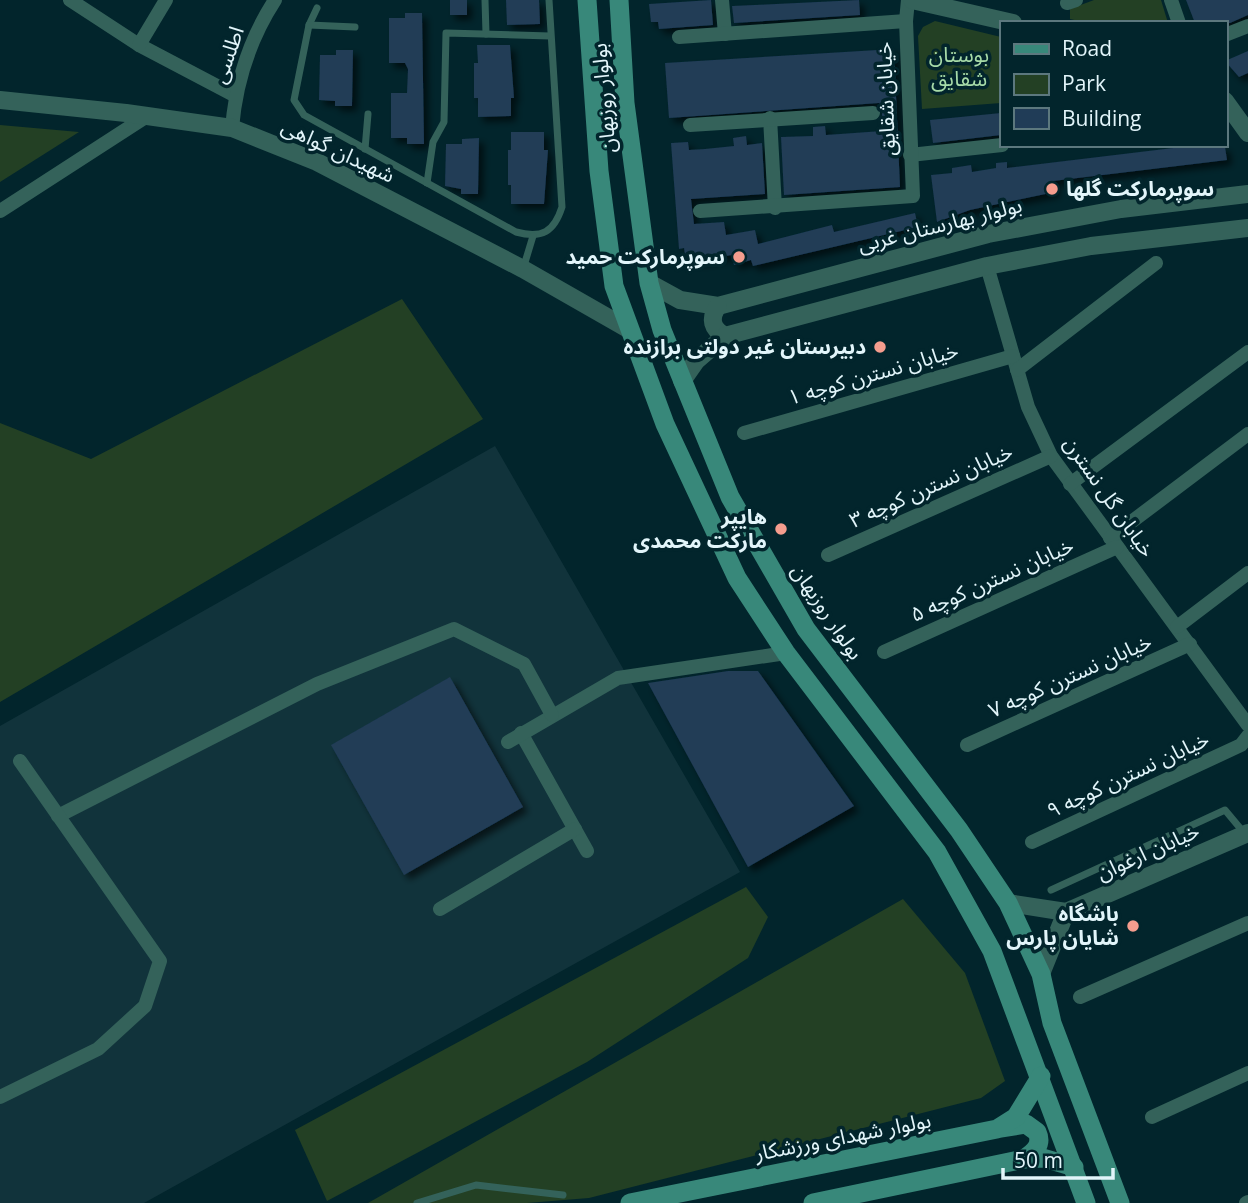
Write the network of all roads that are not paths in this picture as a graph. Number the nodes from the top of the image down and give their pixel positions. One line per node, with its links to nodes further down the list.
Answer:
1 (70, 0): 23 (street)
2 (166, 0): 23 (street)
3 (275, 0): 24 (street, اطلسی)
4 (485, 0): 18 (lane)
5 (549, 0): 21 (lane)
6 (587, 0): 28 (main road, بولوار روزبهان)
7 (619, 0): 26 (main road, بولوار روزبهان)
8 (722, 0): 19 (street)
9 (910, 0): 12 (street, خیابان شقایق); 13 (street, خیابان شقایق)
10 (1171, 0): 14 (street)
11 (317, 8): 15 (lane)
12 (906, 21): 19 (street); 38 (street, خیابان شقایق)
13 (1004, 21)
14 (1179, 21)
15 (309, 25): 17 (lane); 37 (lane)
16 (1248, 26): 20 (street)
17 (355, 27)
18 (486, 34): 21 (lane); 39 (lane)
19 (724, 34): 22 (street)
20 (1227, 34)
21 (550, 36): 45 (lane)
22 (679, 37)
23 (139, 44): 24 (street)
24 (234, 95): 34 (street, اطلسی)
25 (0, 100): 31 (street, شهیدان گواهی)
26 (625, 103): 28 (main road); 49 (main road, بولوار روزبهان)
27 (1227, 105): 35 (street)
28 (594, 107): 51 (main road, بولوار روزبهان)
29 (873, 113): 32 (street)
30 (368, 114): 37 (lane)
31 (147, 116): 34 (street, شهیدان گواهی); 42 (street)
32 (770, 118): 33 (street); 41 (street)
33 (690, 125)
34 (232, 128): 48 (street, شهیدان گواهی)
35 (1248, 133)
36 (1000, 145): 38 (street)
37 (365, 149): 39 (lane)
38 (910, 155): 41 (street, خیابان شقایق)
39 (427, 183): 45 (lane)
40 (1248, 194): 50 (street, بولوار بهارستان غربی)
41 (775, 208): 43 (street)
42 (0, 211)
43 (701, 211)
44 (1248, 228): 47 (street)
45 (533, 236): 48 (lane)
46 (1156, 263): 54 (street)
47 (987, 266): 52 (street); 54 (street, خیابان گل نسترن)
48 (523, 269): 51 (street, شهیدان گواهی)
49 (649, 283): 50 (street, بولوار بهارستان غربی); 55 (main road, بولوار روزبهان)
50 (719, 306): 52 (street)
51 (628, 329): 66 (main road, بولوار روزبهان)
52 (725, 336): 55 (street)
53 (1248, 352): 59 (street)
54 (1015, 363): 56 (street, خیابان نسترن کوچه ۱); 58 (street, خیابان گل نسترن)
55 (682, 381): 78 (main road, بولوار روزبهان)
56 (744, 433)
57 (1248, 434): 60 (street, خیابان نسترن کوچه ۵)
58 (1051, 456): 59 (street, خیابان گل نسترن); 61 (street, خیابان نسترن کوچه ۳)
59 (1070, 484): 60 (street, خیابان گل نسترن)
60 (1114, 542): 63 (street, خیابان گل نسترن); 65 (street, خیابان نسترن کوچه ۵)
61 (828, 555)
62 (1248, 573): 63 (street)
63 (1177, 627): 64 (street, خیابان گل نسترن)
64 (1189, 644): 68 (street, خیابان گل نسترن); 70 (street, خیابان نسترن کوچه ۷)
65 (884, 652)
66 (786, 653): 67 (street); 85 (main road, بولوار روزبهان)
67 (552, 715): 72 (street); 73 (street)
68 (1246, 717)
69 (1245, 740): 75 (street, خیابان نسترن کوچه ۹)
70 (967, 745)
71 (20, 761): 72 (street)
72 (58, 816): 86 (street)
73 (575, 829): 76 (street); 79 (street)
74 (1247, 833): 77 (lane); 80 (street, خیابان ارغوان)
75 (1032, 842)
76 (587, 850)
77 (1051, 890)
78 (1008, 903): 80 (street); 82 (main road, بولوار روزبهان)
79 (440, 909)
80 (1066, 912): 82 (street)
81 (1248, 923): 83 (street)
82 (1041, 974): 96 (main road, بولوار روزبهان)
83 (1080, 997)
84 (1248, 1073): 87 (street)
85 (1041, 1076): 88 (main road, بولوار شهدای ورزشکار); 90 (main road, بولوار روزبهان)
86 (0, 1097)
87 (1152, 1117)
88 (997, 1129): 89 (main road); 93 (main road, بولوار شهدای ورزشکار)
89 (1024, 1159): 90 (main road); 94 (main road)
90 (1074, 1167): 95 (main road, بولوار روزبهان)
91 (562, 1195): 92 (lane)
92 (417, 1203)
93 (630, 1203)
94 (813, 1203)
95 (1086, 1203)
96 (1119, 1203)

